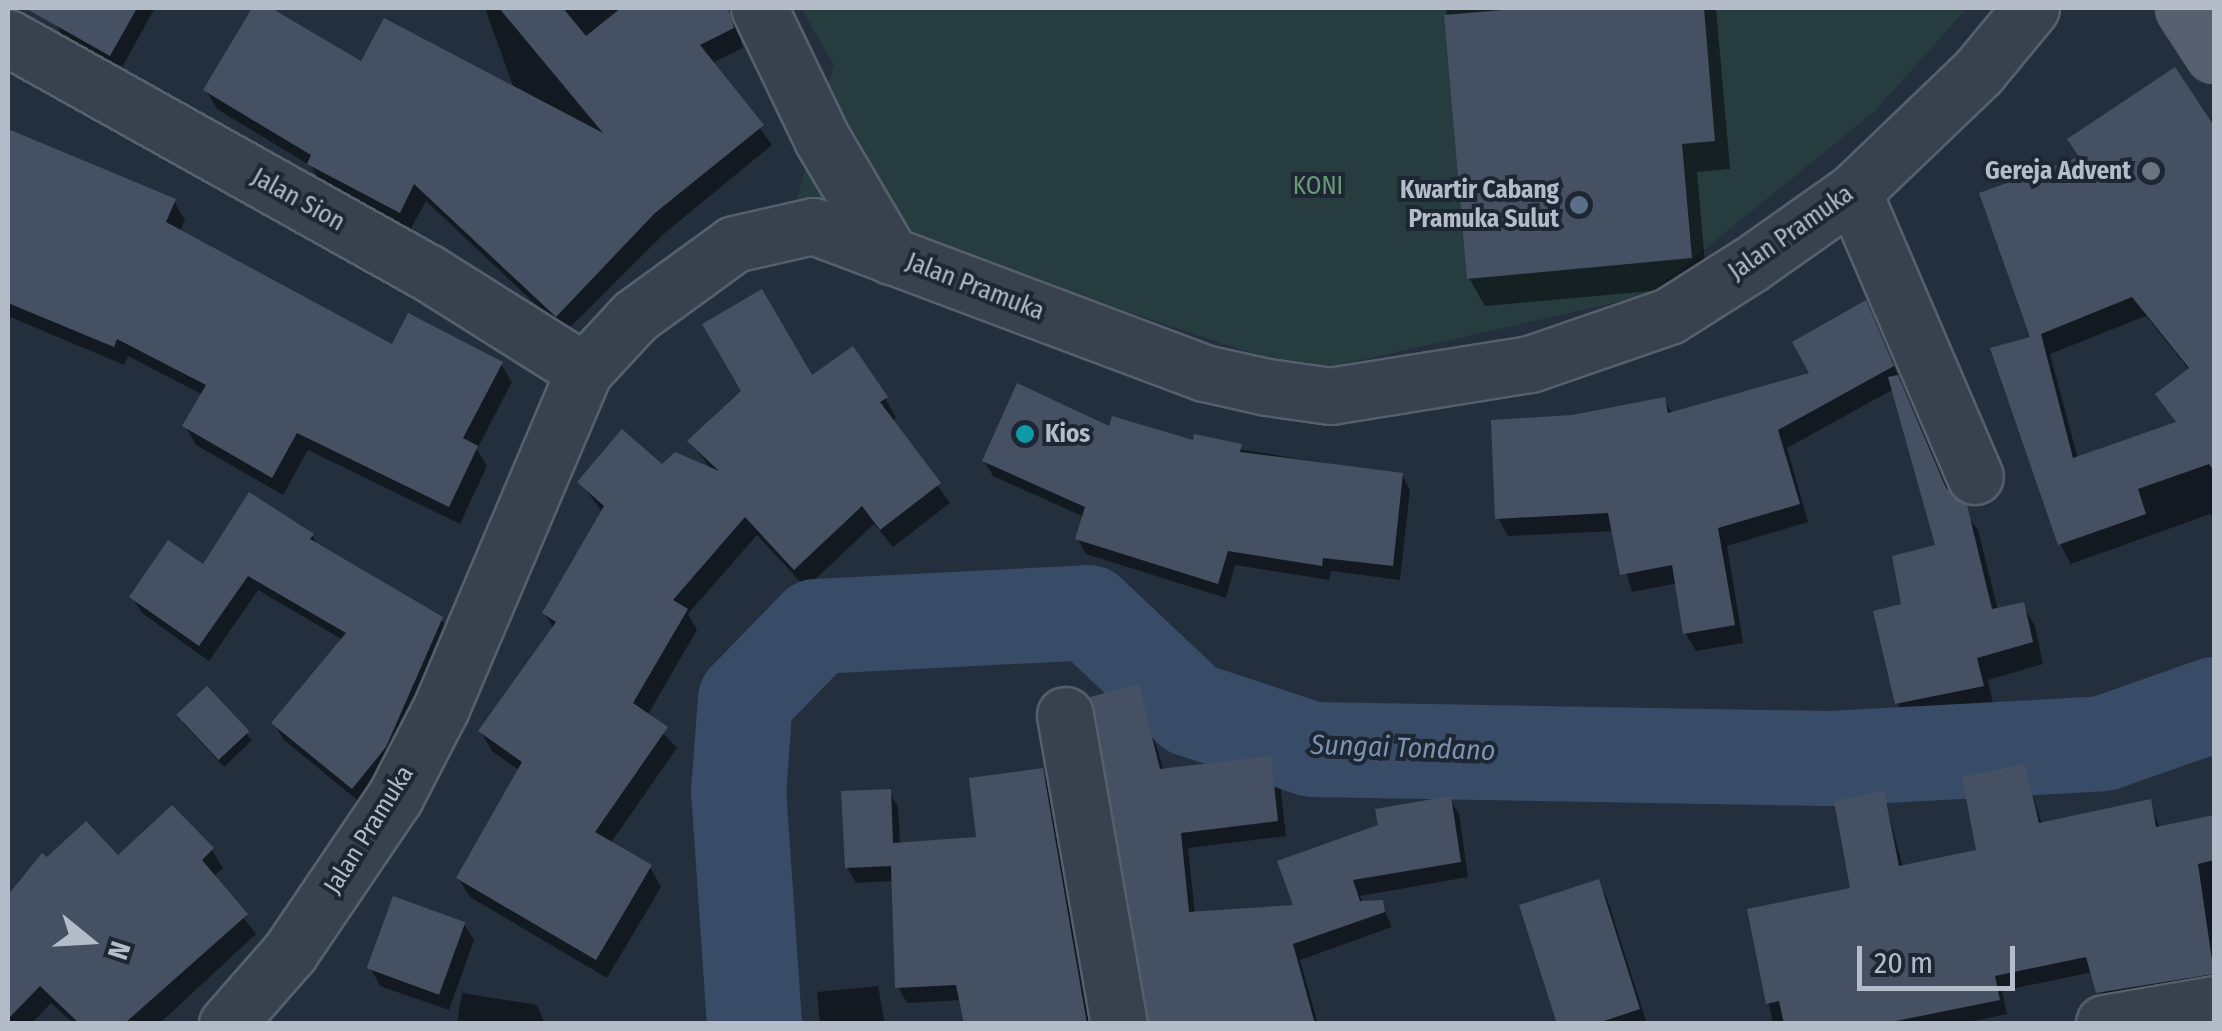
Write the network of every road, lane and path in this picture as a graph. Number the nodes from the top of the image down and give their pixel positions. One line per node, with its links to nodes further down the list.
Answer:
1 (760, 8): 7 (street)
2 (2031, 8): 6 (street, Jalan Pramuka)
3 (2184, 8): 5 (main road)
4 (8, 38): 8 (street, Jalan Sion)
5 (2214, 54)
6 (1852, 192): 7 (street, Jalan Pramuka); 9 (street)
7 (891, 256): 8 (street, Jalan Pramuka)
8 (584, 371): 13 (street, Jalan Pramuka)
9 (1976, 476)
10 (1065, 715): 14 (street)
11 (2214, 1004): 12 (street)
12 (2104, 1023)
13 (227, 1024)
14 (1119, 1024)

